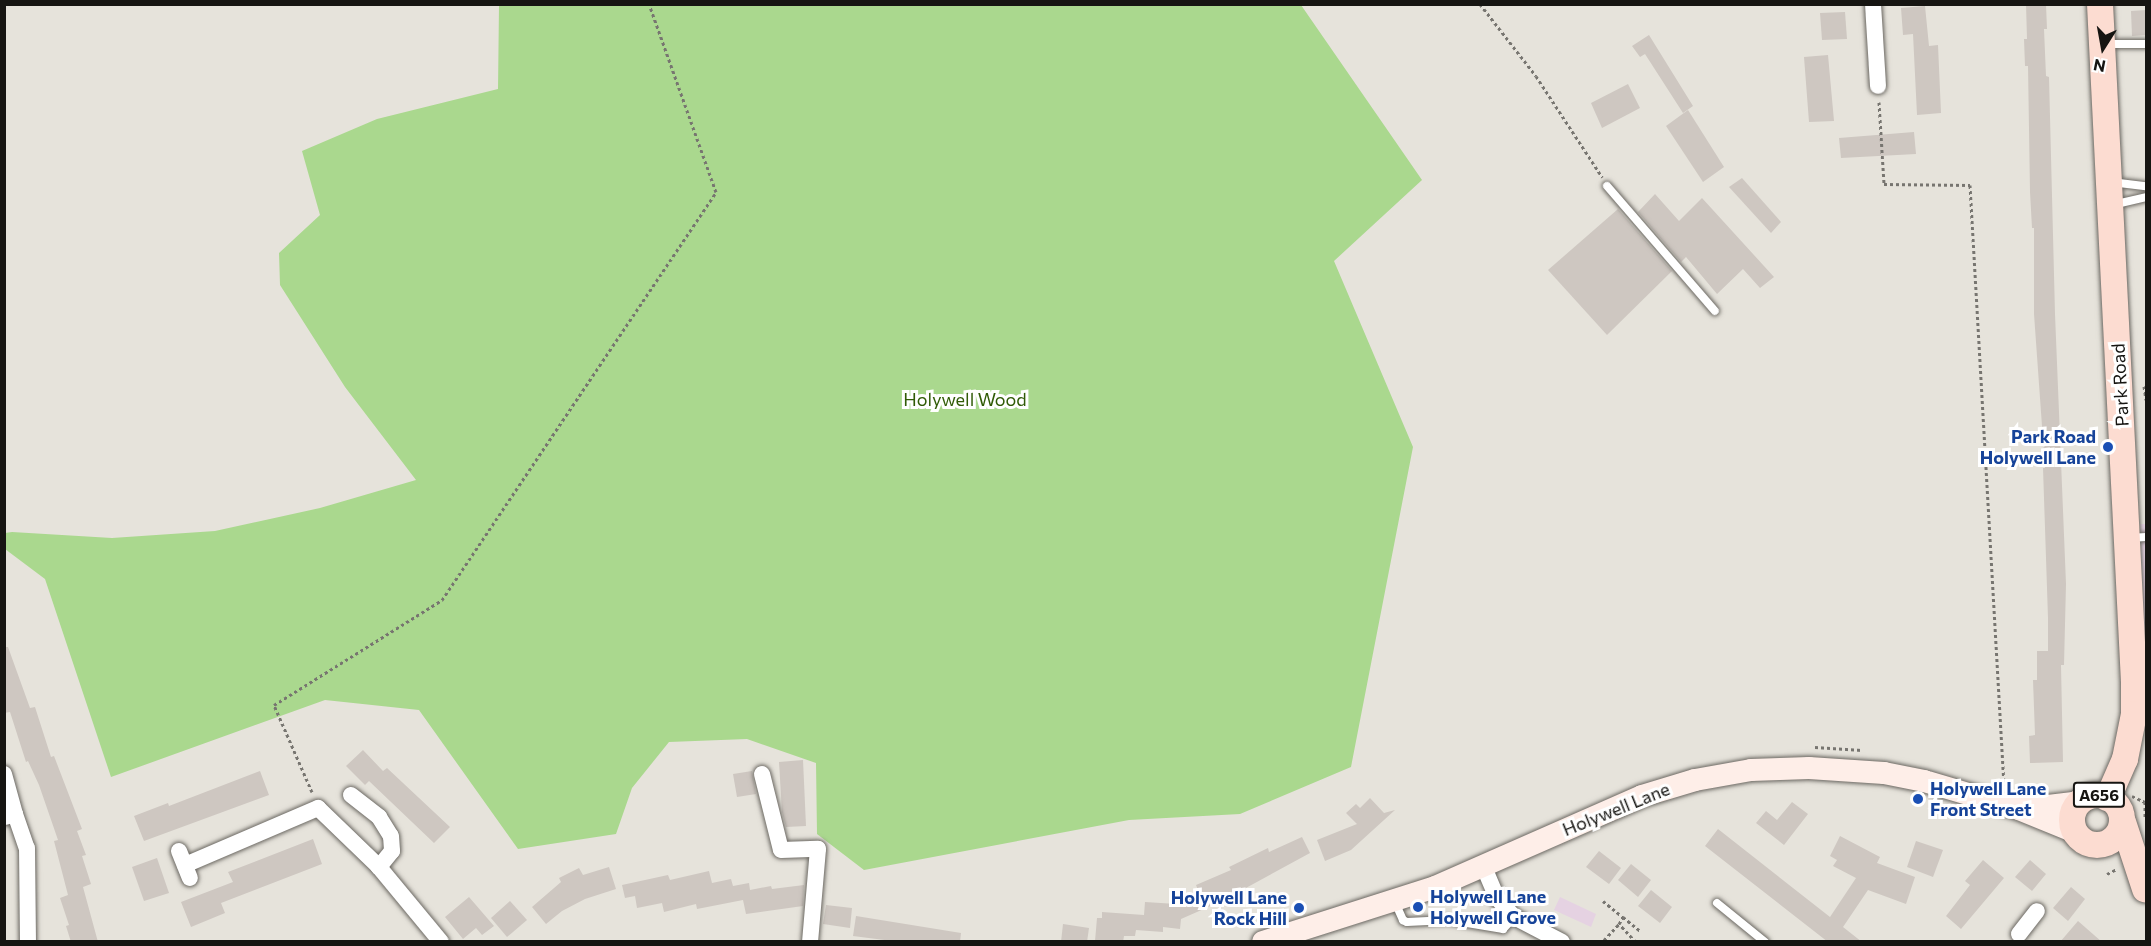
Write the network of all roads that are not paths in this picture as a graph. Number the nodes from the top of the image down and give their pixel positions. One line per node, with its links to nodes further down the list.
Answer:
1 (1874, 4): 5 (street)
2 (2100, 4): 3 (main road, Park Road / A656)
3 (2102, 44): 4 (lane); 8 (main road, Park Road / A656)
4 (2146, 44)
5 (1878, 86)
6 (1607, 186): 10 (lane)
7 (2146, 186): 8 (lane)
8 (2111, 194): 9 (lane); 11 (main road, Park Road / A656)
9 (2146, 197)
10 (1715, 311)
11 (2142, 539): 12 (main road, Park Road / A656)
12 (2139, 651): 13 (main road, Park Road / A656)
13 (2140, 681): 17 (main road, Park Road / A656)
14 (4, 774): 20 (street)
15 (762, 774): 35 (street)
16 (351, 795): 26 (street)
17 (2108, 798): 18 (main road, A656); 21 (main road, A656)
18 (2080, 802): 19 (main road, Holywell Lane); 22 (main road, A656)
19 (2019, 809): 22 (main road, Holywell Lane); 25 (main road, Holywell Lane)
20 (10, 816): 33 (street)
21 (2122, 822): 23 (main road, A656); 27 (main road, A656)
22 (2075, 832): 23 (main road, A656)
23 (2104, 845): 27 (main road, A656)
24 (185, 865): 26 (street)
25 (1483, 865): 28 (main road, Holywell Lane); 31 (street)
26 (379, 867): 34 (street)
27 (2146, 890)
28 (1395, 901): 31 (lane); 36 (main road, Holywell Lane)
29 (1718, 903): 38 (lane)
30 (2037, 911): 32 (street)
31 (1514, 917): 37 (street)
32 (2018, 933)
33 (28, 942)
34 (441, 942)
35 (810, 942)
36 (1263, 942)
37 (1562, 942)
38 (1765, 942)

